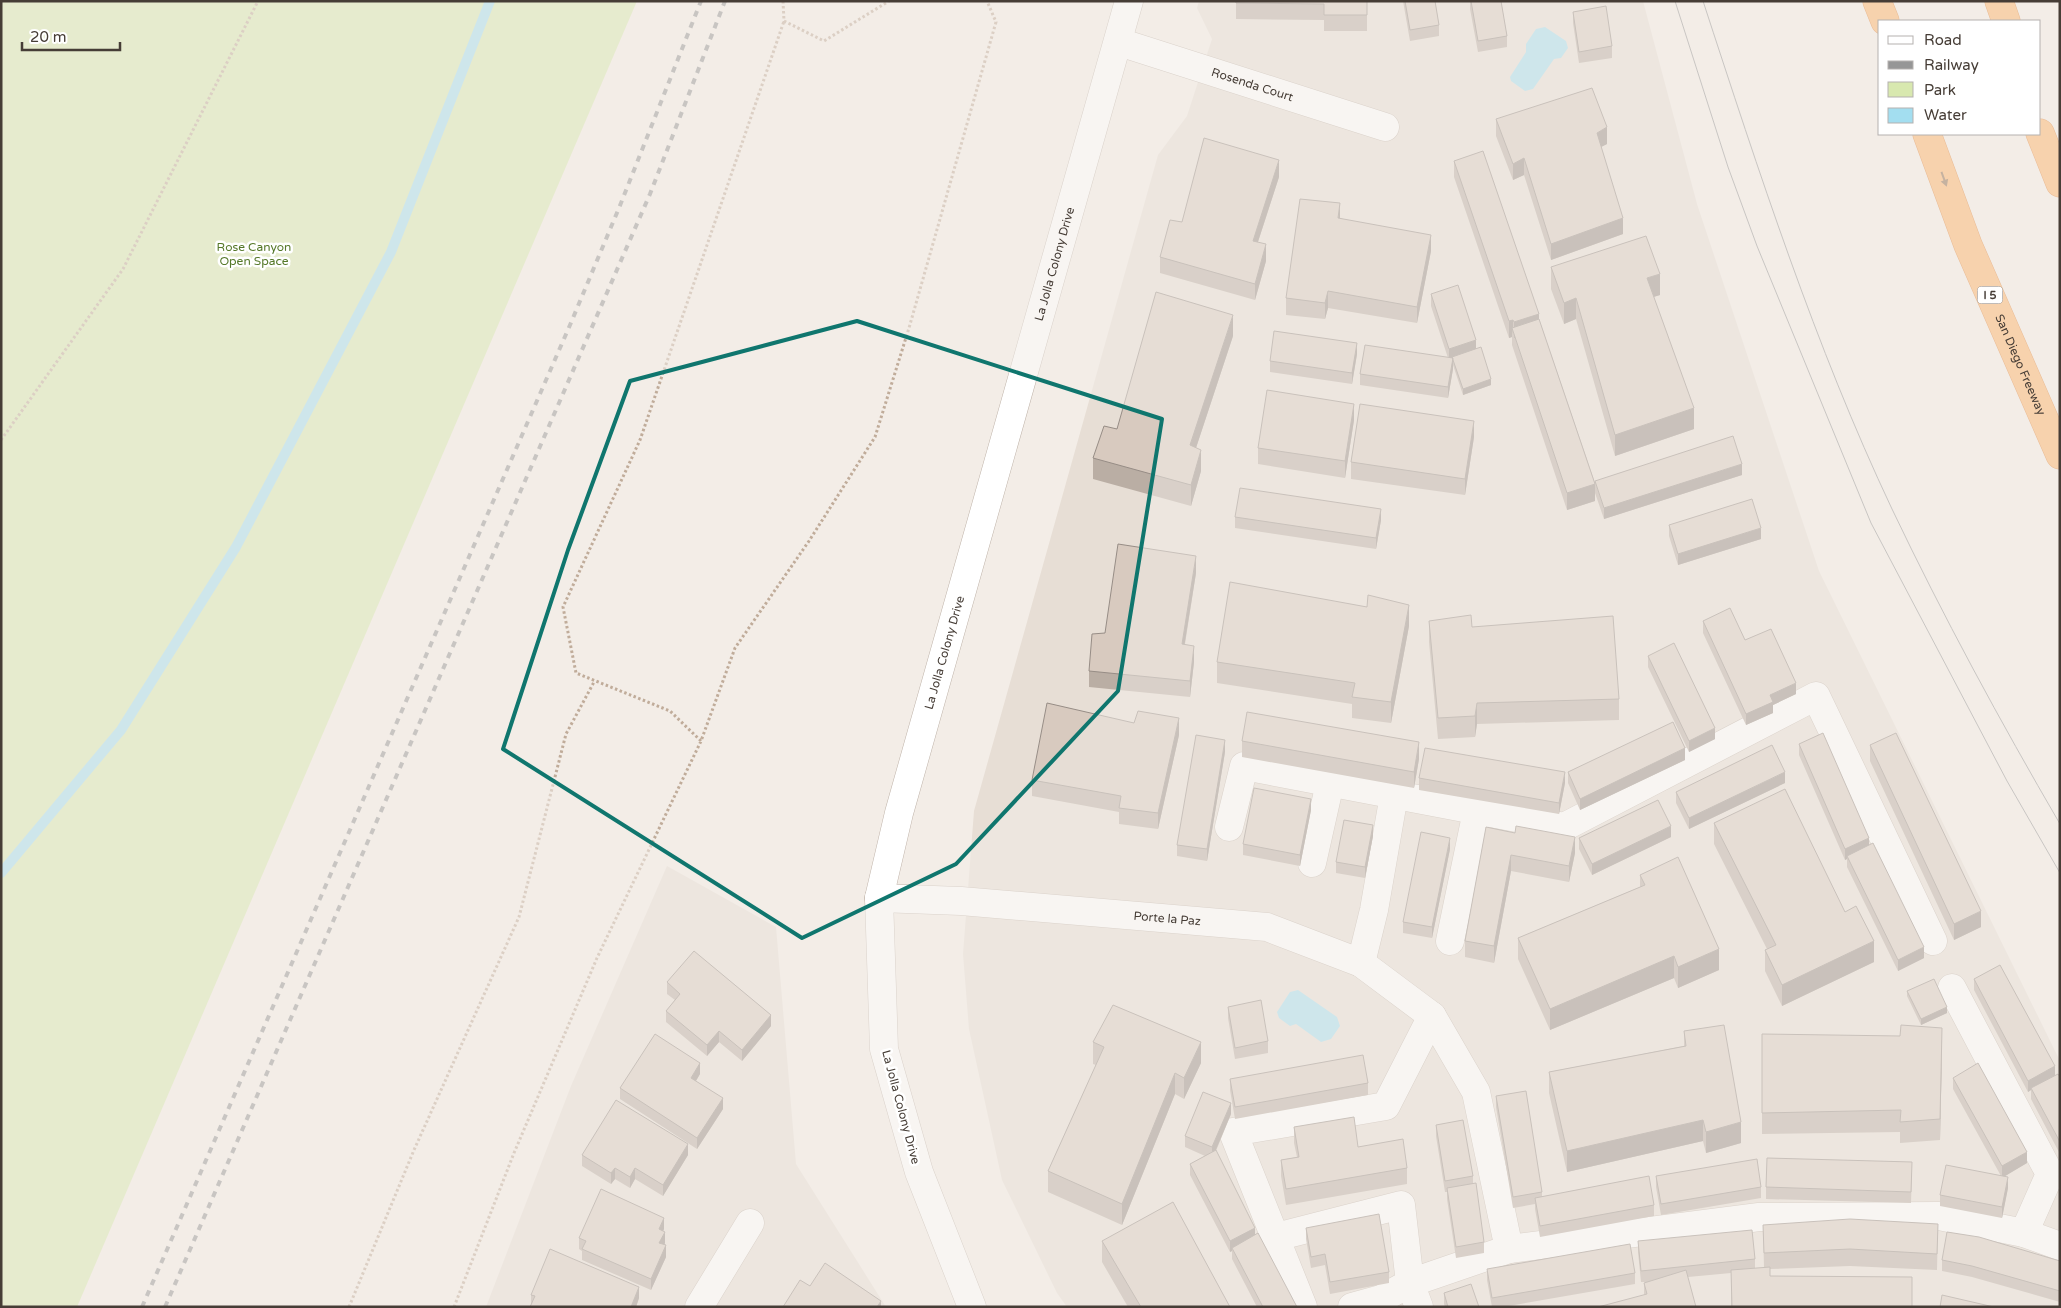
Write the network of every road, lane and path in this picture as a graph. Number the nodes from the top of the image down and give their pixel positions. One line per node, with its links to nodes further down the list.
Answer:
1 (258, 1): 16 (path)
2 (783, 1): 10 (path)
3 (890, 1): 10 (path)
4 (987, 1): 19 (path)
5 (1130, 1): 11 (street, La Jolla Colony Drive)
6 (1878, 1): 8 (highway)
7 (1999, 1): 9 (highway)
8 (1885, 20)
9 (2006, 20)
10 (784, 21): 18 (path)
11 (1119, 42): 12 (street, Rosenda Court); 25 (street, La Jolla Colony Drive)
12 (1385, 127)
13 (1927, 135): 17 (highway, San Diego Freeway / I 5, one-way to 17)
14 (2041, 135): 15 (highway)
15 (2060, 183)
16 (1, 440)
17 (2060, 455)
18 (594, 682): 19 (path); 37 (path)
19 (701, 741): 38 (path)
20 (1330, 783): 21 (street); 23 (street); 24 (street)
21 (1394, 795): 22 (street); 28 (street)
22 (1476, 811): 26 (street); 27 (street)
23 (1229, 826)
24 (1312, 862)
25 (879, 898): 28 (street, Porte la Paz); 40 (street, La Jolla Colony Drive)
26 (1450, 941)
27 (1933, 941)
28 (1361, 963): 30 (street, Porte la Paz)
29 (1952, 988): 32 (street)
30 (1432, 1016): 33 (street); 35 (street)
31 (750, 1223): 39 (street)
32 (2024, 1233): 34 (street); 35 (street)
33 (1276, 1237): 36 (street); 41 (street)
34 (2060, 1246)
35 (1509, 1249): 36 (street)
36 (1415, 1295): 42 (street)
37 (349, 1307)
38 (454, 1307)
39 (699, 1307)
40 (972, 1307)
41 (1303, 1307)
42 (1352, 1307)

